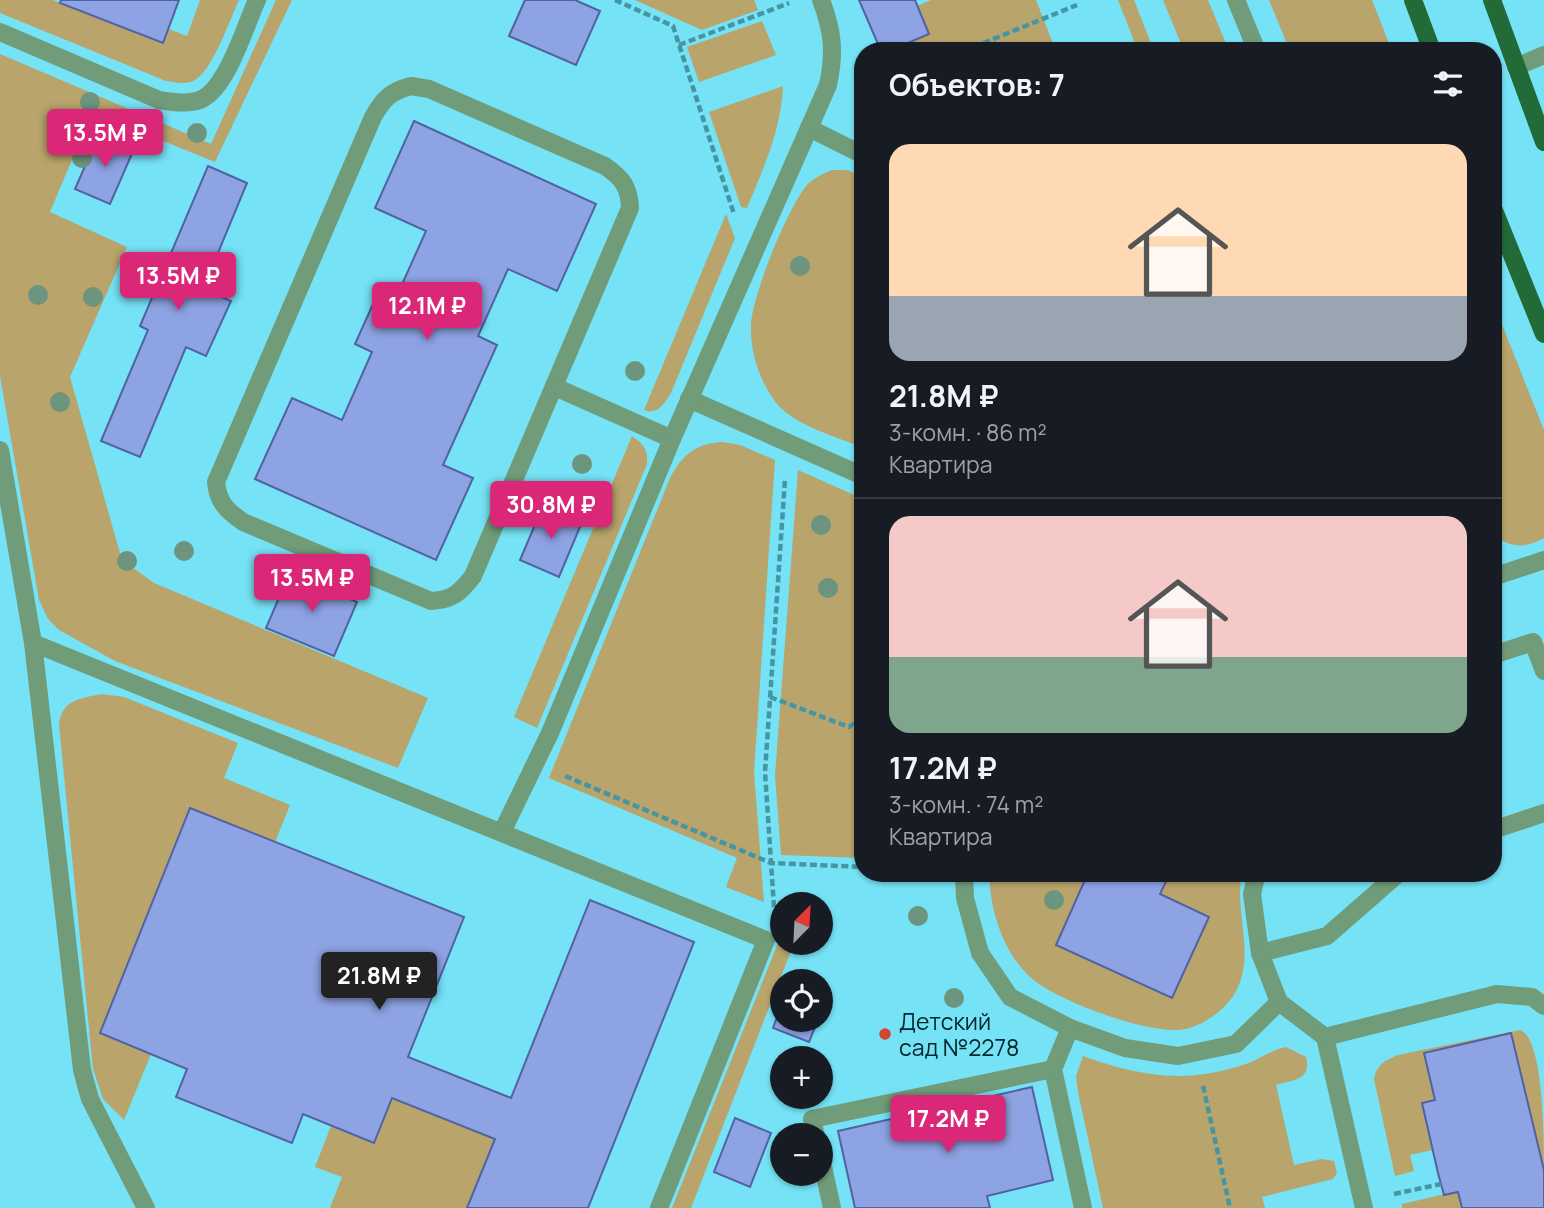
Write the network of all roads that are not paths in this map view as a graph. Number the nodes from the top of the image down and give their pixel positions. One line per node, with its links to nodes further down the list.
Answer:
1 (257, 0): 6 (street)
2 (821, 0): 11 (street)
3 (1236, 0): 7 (street)
4 (1413, 0): 8 (main road)
5 (1492, 0): 10 (main road)
6 (0, 32)
7 (1253, 42)
8 (1429, 42)
9 (1544, 55): 10 (street)
10 (1516, 67): 12 (main road)
11 (809, 128): 13 (street); 17 (street)
12 (1544, 142)
13 (854, 150)
14 (1502, 230): 15 (main road)
15 (1544, 334)
16 (555, 387): 16 (street); 18 (street)
17 (690, 399): 18 (street); 20 (street)
18 (673, 439): 28 (street)
19 (0, 450): 23 (street)
20 (854, 472)
21 (1544, 560): 22 (street)
22 (1502, 574)
23 (33, 643): 28 (street); 41 (street)
24 (1502, 652): 25 (street)
25 (1544, 671)
26 (1544, 813): 27 (street)
27 (1502, 827)
28 (502, 832): 42 (street)
29 (964, 882): 35 (street)
30 (1255, 882): 32 (street)
31 (1389, 882): 32 (street)
32 (1260, 953): 33 (street)
33 (1279, 1002): 35 (street); 36 (street)
34 (1544, 1006): 36 (street)
35 (1070, 1028): 37 (street)
36 (1325, 1037): 40 (street)
37 (1053, 1069): 38 (street); 44 (street)
38 (813, 1123)
39 (827, 1186): 43 (street)
40 (1363, 1205)
41 (146, 1208)
42 (659, 1208)
43 (832, 1208)
44 (1083, 1208)

